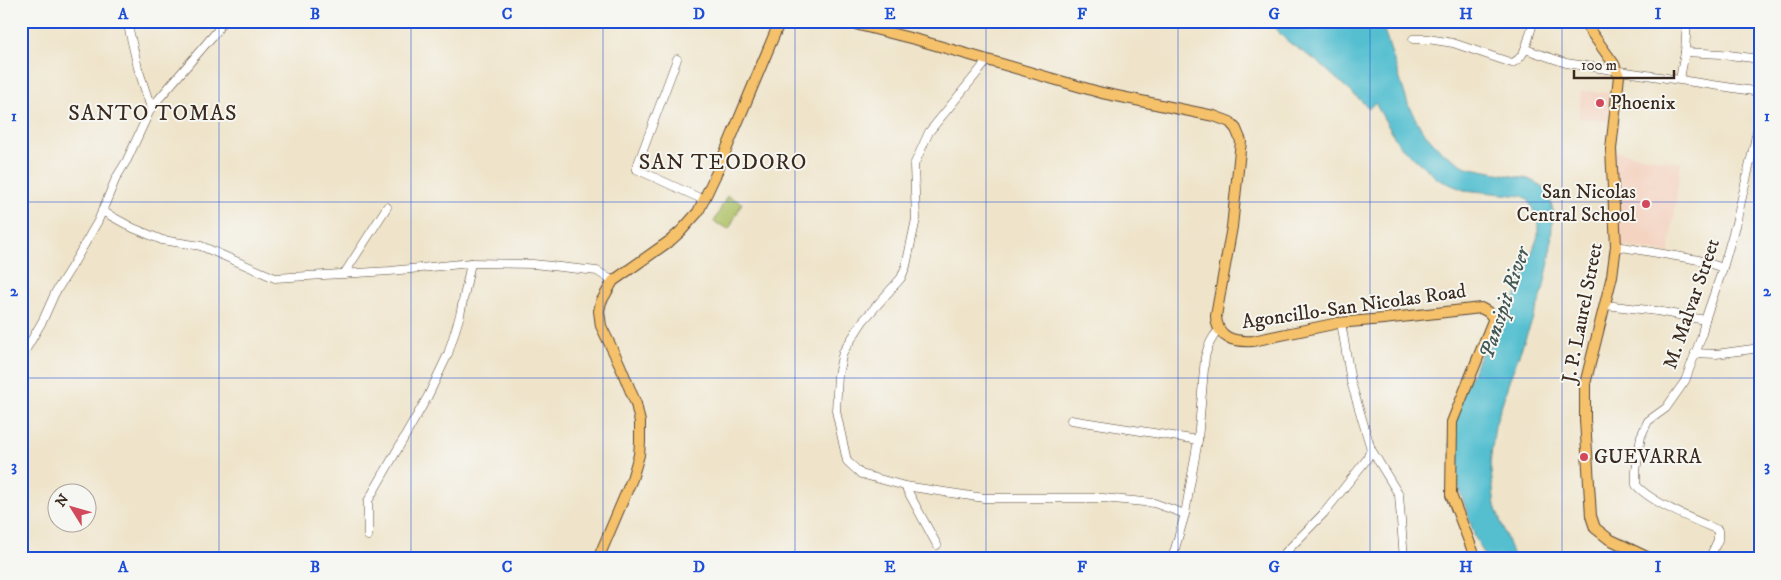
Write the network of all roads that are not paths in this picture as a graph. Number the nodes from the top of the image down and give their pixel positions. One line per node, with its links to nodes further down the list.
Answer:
1 (128, 21): 17 (street)
2 (223, 21): 17 (street)
3 (780, 21): 19 (main road)
4 (843, 21): 13 (main road, Agoncillo-San Nicolas Road)
5 (1534, 21): 9 (street)
6 (1582, 21): 14 (main road)
7 (1687, 21): 10 (street)
8 (1413, 39): 9 (street)
9 (1525, 49): 14 (street)
10 (1685, 52): 12 (street); 15 (street)
11 (677, 59): 19 (street)
12 (1760, 59)
13 (987, 61): 30 (main road, Agoncillo-San Nicolas Road); 37 (street)
14 (1618, 71): 15 (street); 22 (main road, J. P. Laurel Street)
15 (1680, 79): 16 (street)
16 (1760, 92)
17 (151, 108): 21 (street)
18 (1760, 116): 24 (street, M. Malvar Street)
19 (704, 200): 26 (main road)
20 (387, 207): 25 (street)
21 (102, 211): 25 (street); 33 (street)
22 (1616, 246): 24 (street); 27 (main road, J. P. Laurel Street)
23 (471, 263): 25 (street); 26 (street); 39 (street)
24 (1723, 268): 28 (street, M. Malvar Street)
25 (344, 274)
26 (613, 281): 41 (main road)
27 (1605, 305): 28 (street); 46 (main road, J. P. Laurel Street)
28 (1705, 320): 32 (street, M. Malvar Street)
29 (1341, 322): 30 (main road, Agoncillo-San Nicolas Road); 36 (street); 45 (main road, Agoncillo-San Nicolas Road)
30 (1219, 330): 35 (street)
31 (1760, 348): 32 (street)
32 (1695, 353): 47 (street, M. Malvar Street)
33 (21, 358)
34 (1071, 420): 35 (street)
35 (1198, 440): 38 (street)
36 (1371, 449): 43 (street); 44 (street)
37 (905, 486): 38 (street); 40 (street)
38 (1185, 514): 42 (street)
39 (368, 536)
40 (937, 545)
41 (598, 559)
42 (1172, 559)
43 (1280, 559)
44 (1404, 559)
45 (1476, 559)
46 (1651, 559)
47 (1709, 559)

